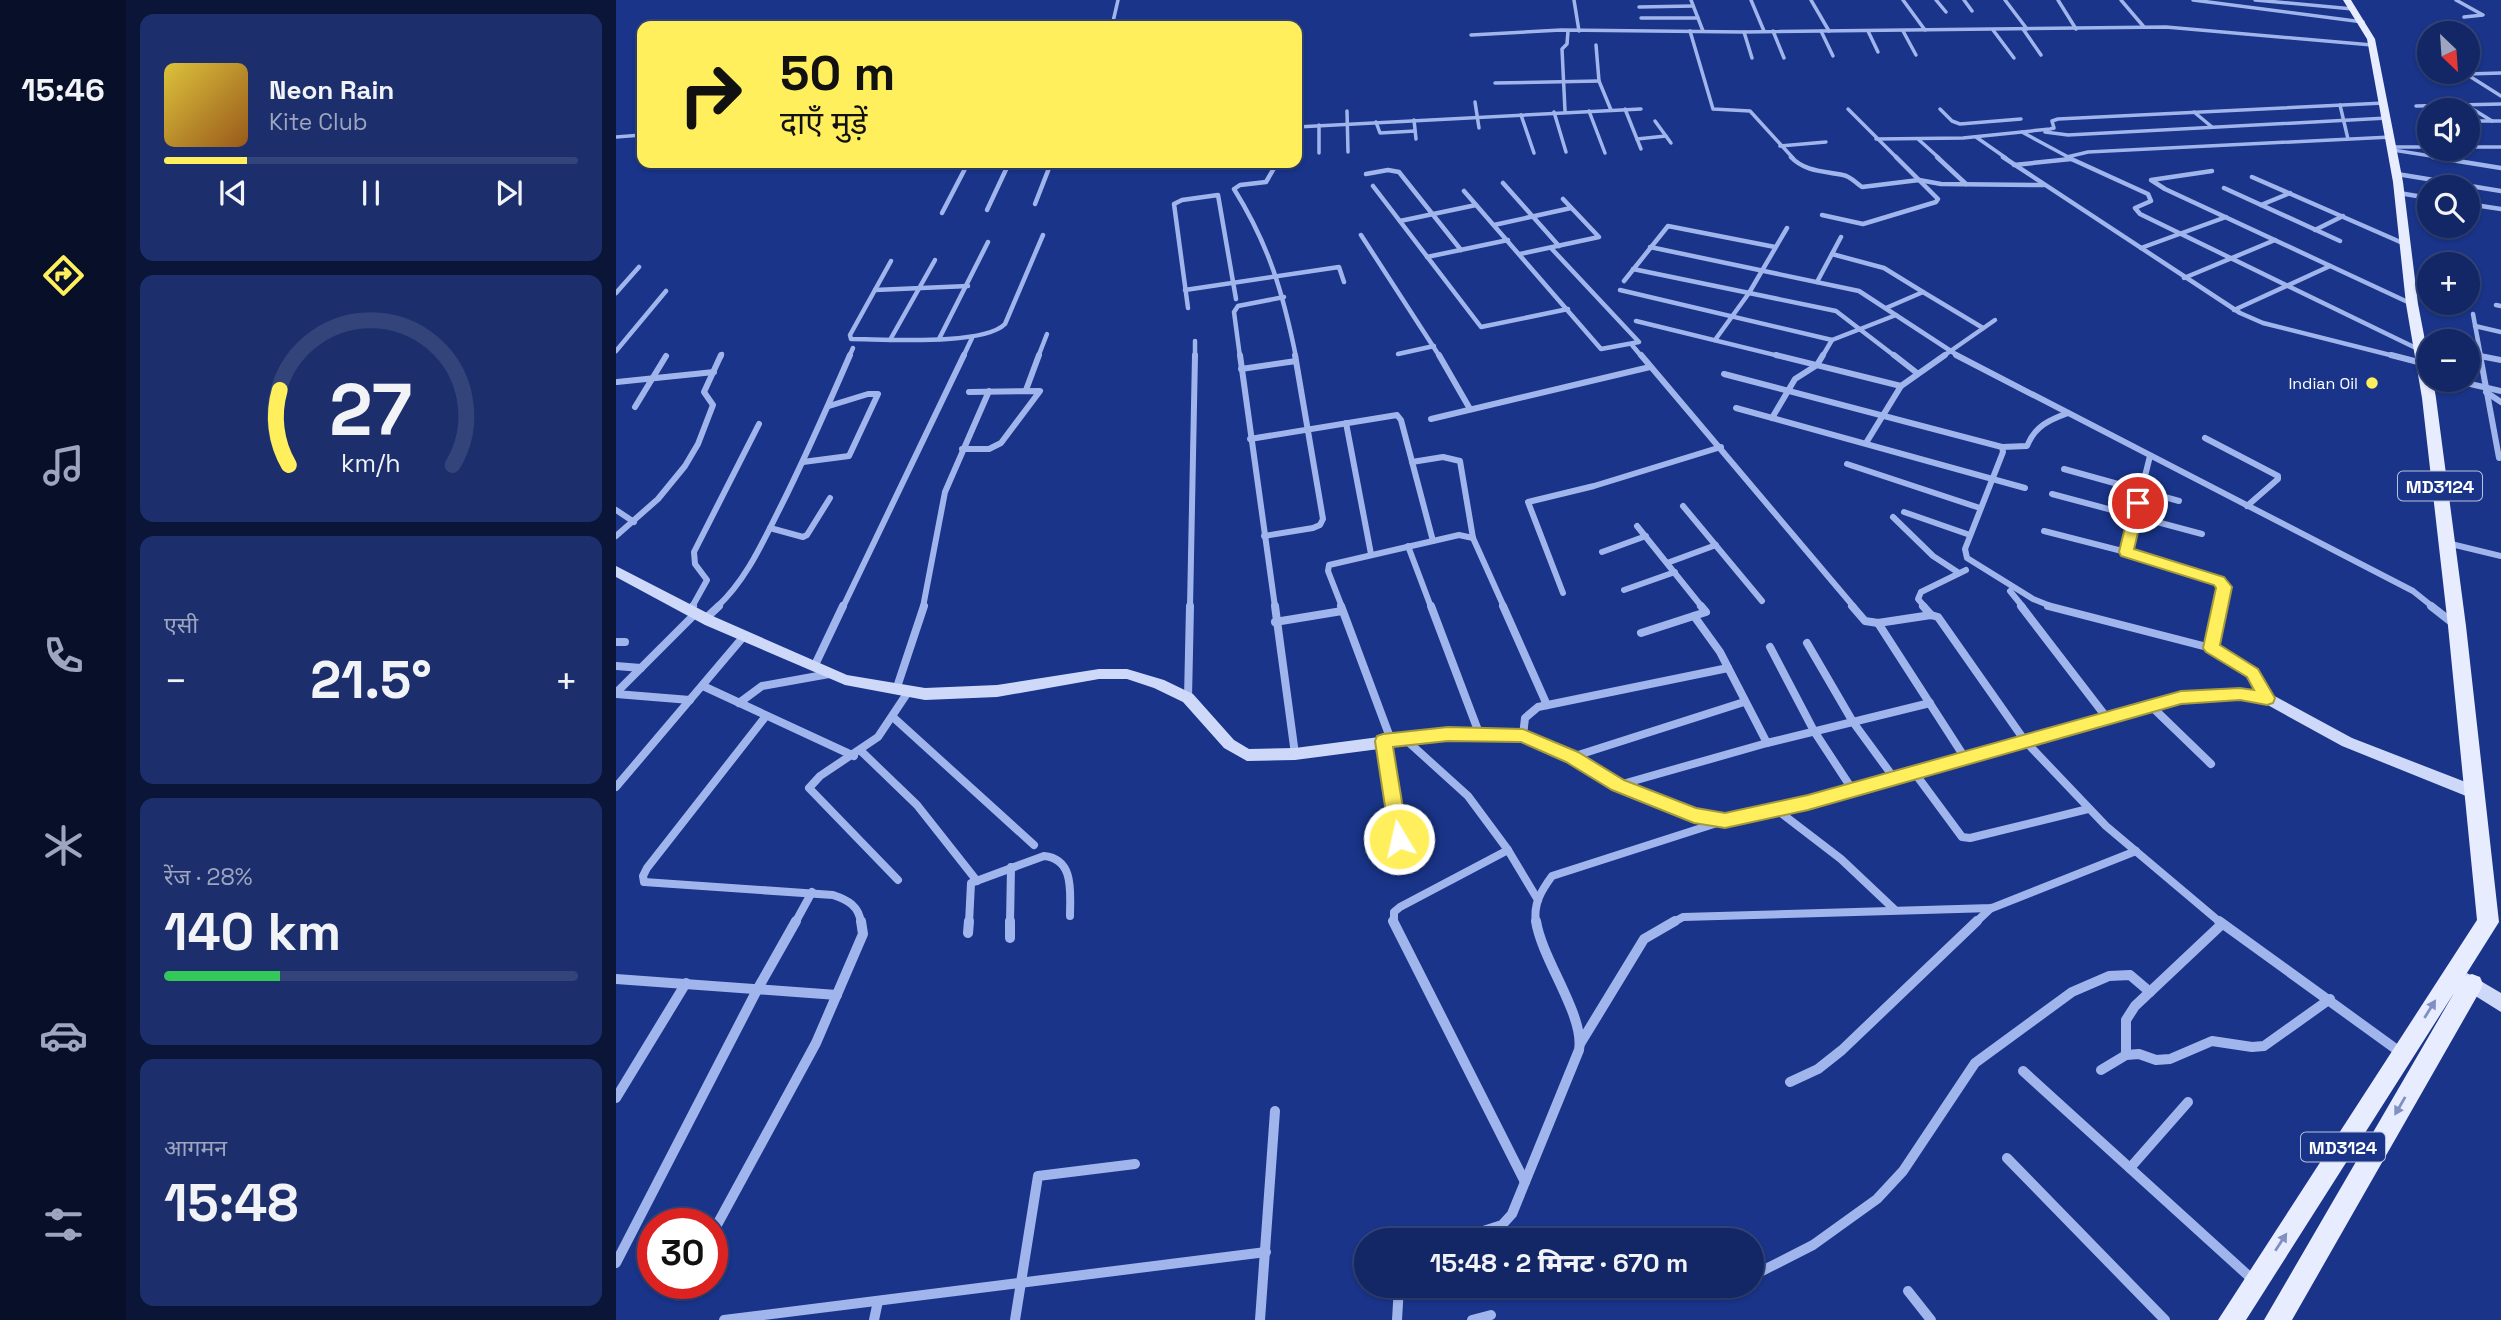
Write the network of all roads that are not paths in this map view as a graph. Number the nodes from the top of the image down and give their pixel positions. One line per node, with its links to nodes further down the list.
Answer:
1 (1118, 0): 23 (street)
2 (1574, 0): 31 (street)
3 (1691, 0): 17 (street)
4 (1751, 0): 39 (street)
5 (1811, 0): 34 (street)
6 (1903, 0): 28 (street)
7 (1936, 0): 19 (street)
8 (1964, 0): 18 (street)
9 (2005, 0): 26 (street)
10 (2058, 0): 27 (street)
11 (2121, 0): 25 (street)
12 (2193, 0): 24 (street)
13 (2255, 0): 15 (street)
14 (2456, 0): 20 (street)
15 (2350, 4): 24 (main road, MD3124)
16 (1639, 6): 17 (street)
17 (1693, 6): 22 (street)
18 (1972, 11)
19 (1946, 12)
20 (2465, 17)
21 (1641, 18): 22 (street)
22 (1698, 18): 37 (street)
23 (1113, 21)
24 (2363, 22): 43 (main road, MD3124)
25 (2144, 27): 27 (street); 43 (street)
26 (2025, 29): 27 (street); 29 (street); 46 (street)
27 (2076, 29)
28 (1925, 30): 29 (street); 36 (street)
29 (1993, 30): 50 (street)
30 (1568, 31): 31 (street); 41 (street); 54 (street)
31 (1579, 31): 32 (street)
32 (1690, 31): 37 (street); 108 (street)
33 (1821, 31): 34 (street); 40 (street); 47 (street)
34 (1829, 31): 35 (street)
35 (1868, 31): 36 (street); 44 (street)
36 (1903, 31): 45 (street)
37 (1703, 32): 38 (street)
38 (1744, 32): 39 (street); 48 (street)
39 (1764, 32): 40 (street)
40 (1773, 32): 49 (street)
41 (1471, 35)
42 (1596, 45): 53 (street)
43 (2372, 45): 72 (main road, MD3124)
44 (1878, 52)
45 (1916, 55)
46 (2041, 55)
47 (1833, 56)
48 (1752, 58)
49 (1784, 58)
50 (2014, 58)
51 (2480, 73): 52 (street)
52 (2501, 73)
53 (1599, 81): 54 (street); 67 (street)
54 (1563, 82): 56 (street); 70 (street)
55 (2480, 82): 57 (street)
56 (1495, 83)
57 (2489, 88): 58 (street); 59 (street)
58 (2501, 88)
59 (2501, 96)
60 (1475, 102): 77 (street)
61 (2501, 104): 63 (street)
62 (2340, 105): 72 (street); 74 (street); 81 (street)
63 (2480, 105)
64 (1625, 109): 65 (street); 67 (street); 101 (street)
65 (1641, 109)
66 (1940, 109): 86 (street)
67 (1611, 110): 71 (street)
68 (1848, 110): 102 (street)
69 (1347, 111): 87 (street)
70 (1565, 111): 71 (street); 73 (street)
71 (1589, 111): 117 (street)
72 (2385, 111): 81 (street); 107 (main road, MD3124)
73 (1554, 112): 76 (street); 114 (street)
74 (2194, 112): 91 (street); 92 (street)
75 (2480, 114): 83 (street)
76 (1521, 115): 77 (street); 116 (street)
77 (1477, 116): 79 (street); 90 (street)
78 (2021, 119): 86 (street)
79 (1413, 120): 85 (street); 93 (street)
80 (1655, 121): 97 (street)
81 (2343, 121): 91 (street); 104 (street)
82 (2480, 121): 83 (street)
83 (2492, 121): 84 (street)
84 (2501, 121)
85 (1376, 122): 87 (street); 93 (street)
86 (1985, 122): 95 (street)
87 (1348, 124): 88 (street); 113 (street)
88 (1319, 125): 89 (street); 115 (street)
89 (1302, 127)
90 (1479, 128)
91 (2213, 128): 92 (street)
92 (2039, 130): 94 (street)
93 (1415, 131): 100 (street)
94 (2021, 132): 95 (street); 118 (street)
95 (2000, 134): 98 (street)
96 (637, 135): 99 (street)
97 (1666, 136): 101 (street); 106 (street)
98 (1976, 136): 103 (street); 120 (street)
99 (616, 137)
100 (1416, 139)
101 (1637, 139): 112 (street)
102 (1876, 139): 103 (street); 130 (street)
103 (1917, 139): 132 (street)
104 (2348, 139): 107 (street); 118 (street)
105 (1826, 142): 108 (street)
106 (1671, 143)
107 (2392, 145): 109 (street); 121 (street); 128 (main road, MD3124)
108 (1780, 146): 130 (street)
109 (2417, 146)
110 (2480, 146): 111 (street)
111 (2501, 147)
112 (1642, 149)
113 (1348, 152)
114 (1566, 152)
115 (1320, 153)
116 (1534, 153)
117 (1605, 153)
118 (2069, 158): 119 (street); 159 (street)
119 (2045, 162): 120 (street); 133 (street)
120 (2014, 165): 133 (street)
121 (2501, 167)
122 (965, 168): 149 (street)
123 (1007, 168): 148 (street)
124 (1049, 168): 142 (street)
125 (1274, 168): 184 (street)
126 (2212, 171): 154 (street)
127 (1366, 174): 150 (street)
128 (2397, 174): 137 (street); 139 (main road, MD3124)
129 (2252, 177): 138 (street)
130 (1919, 180): 132 (street); 151 (street)
131 (1503, 183): 152 (street)
132 (1966, 184): 133 (street)
133 (2042, 184): 172 (street)
134 (1373, 186): 155 (street)
135 (2224, 188): 144 (street)
136 (1464, 191): 143 (street)
137 (2501, 191)
138 (2290, 193): 144 (street); 153 (street)
139 (2399, 193): 140 (street); 167 (main road, MD3124)
140 (2417, 196)
141 (1563, 199): 146 (street)
142 (1035, 204)
143 (1476, 205): 150 (street); 156 (street)
144 (2261, 205): 158 (street)
145 (2480, 206): 147 (street)
146 (1572, 208): 152 (street); 168 (street)
147 (2501, 209)
148 (987, 210)
149 (942, 213)
150 (1432, 214): 155 (street); 173 (street)
151 (1822, 215)
152 (1533, 216): 156 (street); 168 (street)
153 (2343, 216): 158 (street); 167 (street)
154 (2225, 217): 159 (street); 164 (street)
155 (1400, 221): 176 (street)
156 (1494, 225): 163 (street)
157 (1787, 228): 170 (street)
158 (2315, 230): 165 (street)
159 (2180, 234): 172 (street); 177 (street)
160 (1043, 235): 219 (street)
161 (1361, 235): 226 (street)
162 (1841, 237): 175 (street)
163 (1508, 240): 173 (street); 174 (street)
164 (2275, 240): 177 (street); 180 (street)
165 (2340, 241)
166 (988, 242): 190 (street)
167 (2405, 244): 202 (main road, MD3124)
168 (1559, 246): 171 (street)
169 (1650, 247): 170 (street); 182 (street); 183 (street)
170 (1775, 247): 183 (street)
171 (1551, 248): 174 (street); 225 (street)
172 (2141, 248): 185 (street)
173 (1461, 250): 176 (street)
174 (1520, 254): 205 (street)
175 (1832, 254): 188 (street); 197 (street)
176 (1427, 257): 205 (street)
177 (2231, 259): 185 (street); 191 (street)
178 (935, 260): 192 (street)
179 (891, 261): 193 (street)
180 (2330, 266): 191 (street); 202 (street)
181 (639, 267): 198 (street)
182 (1633, 269): 186 (street); 199 (street)
183 (1763, 270): 188 (street); 199 (street)
184 (1277, 276): 187 (street); 189 (street); 200 (street)
185 (2184, 278): 206 (street)
186 (1624, 281)
187 (1344, 282)
188 (1817, 282): 204 (street)
189 (1234, 283): 194 (street); 194 (street); 201 (street)
190 (968, 286): 192 (street); 220 (street)
191 (2286, 286): 206 (street); 236 (street)
192 (920, 288): 193 (street); 221 (street)
193 (875, 289): 221 (street)
194 (1185, 290): 203 (street)
195 (1620, 290): 209 (street)
196 (666, 291): 228 (street)
197 (1923, 292): 204 (street); 214 (street)
198 (616, 293)
199 (1749, 293): 209 (street); 213 (street)
200 (1284, 297): 235 (street); 240 (street)
201 (1236, 299)
202 (2412, 304): 215 (main road, MD3124)
203 (1188, 308)
204 (1886, 308): 207 (street)
205 (1567, 309): 225 (street)
206 (2234, 310): 237 (street)
207 (1896, 315): 213 (street); 229 (street)
208 (2473, 315): 212 (street)
209 (1733, 316): 222 (street); 223 (street)
210 (1996, 320): 214 (street)
211 (1636, 321): 222 (street)
212 (2475, 326): 216 (street); 217 (street)
213 (1858, 328): 223 (street); 242 (street)
214 (1983, 328): 229 (street)
215 (2417, 329)
216 (2476, 329)
217 (2501, 332)
218 (1047, 334): 249 (street)
219 (972, 338): 220 (street); 333 (street)
220 (939, 339): 221 (street)
221 (890, 340)
222 (1715, 340): 238 (street)
223 (1832, 340): 238 (street)
224 (1195, 341): 340 (street)
225 (1632, 345): 239 (street)
226 (1434, 346): 231 (street); 259 (street)
227 (853, 348): 256 (street)
228 (616, 351)
229 (1948, 351): 242 (street); 260 (street)
230 (722, 354): 241 (street)
231 (1398, 354)
232 (666, 356): 244 (street)
233 (2480, 356): 234 (street); 250 (street)
234 (2501, 360)
235 (1296, 361): 240 (street); 266 (street)
236 (2417, 361)
237 (2417, 363)
238 (1817, 365): 246 (street); 248 (street)
239 (1650, 367): 259 (street); 271 (street)
240 (1241, 369): 268 (street)
241 (714, 372): 244 (street); 293 (street)
242 (1917, 373): 246 (street)
243 (1724, 374): 248 (street)
244 (652, 379): 245 (street); 257 (street)
245 (617, 382)
246 (1901, 386): 261 (street)
247 (2480, 388): 250 (street)
248 (1788, 389): 261 (street); 262 (street)
249 (1026, 390): 251 (street); 273 (street)
250 (2486, 390): 252 (street); 255 (street); 269 (street)
251 (989, 391): 253 (street); 273 (street)
252 (2501, 391)
253 (969, 392)
254 (2427, 392): 304 (main road, MD3124)
255 (2501, 402)
256 (828, 406): 276 (street); 276 (street)
257 (635, 407)
258 (1736, 408): 262 (street)
259 (1470, 409): 263 (street)
260 (2068, 414): 272 (street); 274 (street)
261 (1881, 415): 270 (street); 272 (street)
262 (1772, 418): 270 (street)
263 (1431, 419)
264 (1346, 423): 266 (street); 277 (street); 309 (street)
265 (758, 424): 319 (street)
266 (1310, 429): 268 (street); 299 (street)
267 (2205, 438): 287 (street)
268 (1250, 439): 299 (street)
269 (2498, 441): 275 (street)
270 (1866, 443): 280 (street)
271 (1721, 447): 316 (street); 323 (street)
272 (2002, 447): 280 (street)
273 (962, 450): 338 (street)
274 (2150, 456): 282 (street); 287 (street)
275 (2499, 458)
276 (803, 462): 295 (street)
277 (1412, 462): 302 (street); 303 (street)
278 (1847, 464): 288 (street)
279 (2064, 469): 282 (street)
280 (1992, 478): 281 (street); 288 (street)
281 (2025, 488)
282 (2142, 489): 285 (street); 292 (street)
283 (2053, 494): 292 (street)
284 (830, 498): 295 (street)
285 (2179, 501)
286 (1683, 506): 305 (street)
287 (2247, 506): 324 (street)
288 (1980, 508): 300 (street)
289 (616, 510): 293 (street)
290 (1904, 512): 300 (street)
291 (1893, 517): 320 (street)
292 (2135, 517): 297 (street); 308 (street)
293 (634, 522): 298 (street)
294 (1637, 526): 301 (street)
295 (770, 528): 319 (street)
296 (2044, 531): 308 (street)
297 (2202, 534)
298 (616, 536)
299 (1264, 536): 322 (street)
300 (1970, 536): 331 (street)
301 (1646, 537): 307 (street); 311 (street)
302 (1473, 538): 303 (street); 346 (street)
303 (1433, 541): 306 (street)
304 (2447, 543): 310 (street); 324 (main road, MD3124)
305 (1716, 545): 311 (street); 317 (street)
306 (1408, 546): 309 (street); 353 (street)
307 (1602, 552)
308 (2126, 552): 331 (street)
309 (1371, 554): 318 (street)
310 (2501, 556)
311 (1667, 563): 312 (street)
312 (1675, 572): 314 (street); 321 (street)
313 (617, 573): 319 (main road)
314 (1624, 590)
315 (2010, 591): 350 (street)
316 (1563, 593)
317 (1762, 601)
318 (1342, 611): 322 (street); 355 (street)
319 (696, 614): 326 (main road); 334 (street)
320 (1931, 615): 323 (street); 356 (street)
321 (1694, 616): 325 (street); 335 (street)
322 (1275, 622): 359 (street)
323 (1878, 623): 345 (street)
324 (2457, 626): 368 (main road, MD3124)
325 (1641, 634)
326 (744, 636): 333 (main road); 337 (street)
327 (616, 642): 328 (street)
328 (625, 642)
329 (1807, 643): 351 (street)
330 (1770, 647): 352 (street)
331 (2211, 648): 341 (street)
332 (616, 666): 334 (street)
333 (814, 667): 336 (main road)
334 (641, 668): 339 (street)
335 (1728, 668): 343 (street); 346 (street)
336 (830, 674): 338 (main road); 344 (street)
337 (702, 686): 342 (street); 344 (street)
338 (902, 691): 340 (main road); 349 (street)
339 (616, 694): 342 (street)
340 (1188, 698): 359 (main road)
341 (2267, 698): 347 (main road); 368 (main road)
342 (690, 700): 366 (street)
343 (1744, 702): 357 (street); 360 (street)
344 (739, 703): 348 (street)
345 (1930, 704): 351 (street); 361 (street)
346 (1548, 705): 354 (street)
347 (2151, 706): 350 (main road); 362 (street)
348 (766, 716): 358 (street); 379 (street)
349 (894, 718): 358 (street); 373 (street)
350 (2106, 718): 356 (main road)
351 (1853, 722): 352 (street); 364 (street)
352 (1814, 731): 357 (street); 367 (street)
353 (1479, 733): 354 (main road); 355 (main road)
354 (1523, 735): 360 (main road)
355 (1393, 740): 359 (main road); 372 (street); 374 (street)
356 (2025, 741): 361 (main road); 369 (street)
357 (1768, 743): 365 (street)
358 (858, 753): 377 (street); 378 (street)
359 (1295, 754)
360 (1572, 757): 365 (main road)
361 (1965, 758): 363 (main road)
362 (2211, 764)
363 (1914, 772): 364 (main road); 369 (street)
364 (1894, 778): 367 (main road)
365 (1618, 785): 371 (main road)
366 (616, 787)
367 (1852, 790): 370 (main road)
368 (2476, 793): 384 (main road, MD3124)
369 (2088, 809): 375 (street)
370 (1776, 810): 371 (main road); 382 (street)
371 (1725, 821): 380 (street)
372 (1399, 839)
373 (1034, 845)
374 (1508, 850): 380 (street); 408 (street)
375 (2136, 851): 381 (street); 385 (street)
376 (1011, 867): 378 (street); 383 (street); 387 (street)
377 (898, 880)
378 (977, 881): 386 (street)
379 (812, 892): 391 (street); 393 (street)
380 (1538, 900): 396 (street)
381 (1992, 908): 382 (street); 401 (street)
382 (1895, 910): 396 (street)
383 (1070, 916)
384 (2494, 918): 389 (main road, MD3124)
385 (2222, 924): 392 (street); 394 (street)
386 (968, 933)
387 (1010, 938)
388 (616, 979): 390 (street)
389 (2464, 979): 395 (main road); 397 (main road, MD3124, one-way to 389); 429 (main road, one-way to 429)
390 (687, 983): 391 (street); 402 (street)
391 (757, 990): 393 (street); 412 (street)
392 (2150, 992): 398 (street); 413 (street)
393 (837, 995): 409 (street)
394 (2330, 999): 397 (street); 398 (street)
395 (2501, 1003)
396 (1580, 1044): 408 (street)
397 (2403, 1054): 414 (main road, MD3124, one-way to 397)
398 (2126, 1055): 399 (street)
399 (2101, 1070)
400 (2023, 1071): 407 (street)
401 (1790, 1082)
402 (616, 1098)
403 (2188, 1102): 407 (street)
404 (1276, 1111): 411 (street)
405 (2007, 1158): 427 (street)
406 (1135, 1164): 415 (street)
407 (2130, 1168): 414 (street)
408 (1525, 1182): 410 (street)
409 (726, 1208)
410 (1490, 1228)
411 (1266, 1252): 415 (street); 423 (street)
412 (616, 1263)
413 (1764, 1270)
414 (2255, 1282): 428 (main road, MD3124)
415 (1021, 1285): 418 (street); 422 (street)
416 (1908, 1292): 426 (street)
417 (1398, 1298): 424 (street)
418 (878, 1301): 420 (street); 421 (street)
419 (1491, 1315): 425 (street)
420 (724, 1320)
421 (874, 1320)
422 (1015, 1320)
423 (1260, 1320)
424 (1397, 1320)
425 (1472, 1320)
426 (1931, 1320)
427 (2165, 1320)
428 (2231, 1320)
429 (2277, 1320)

